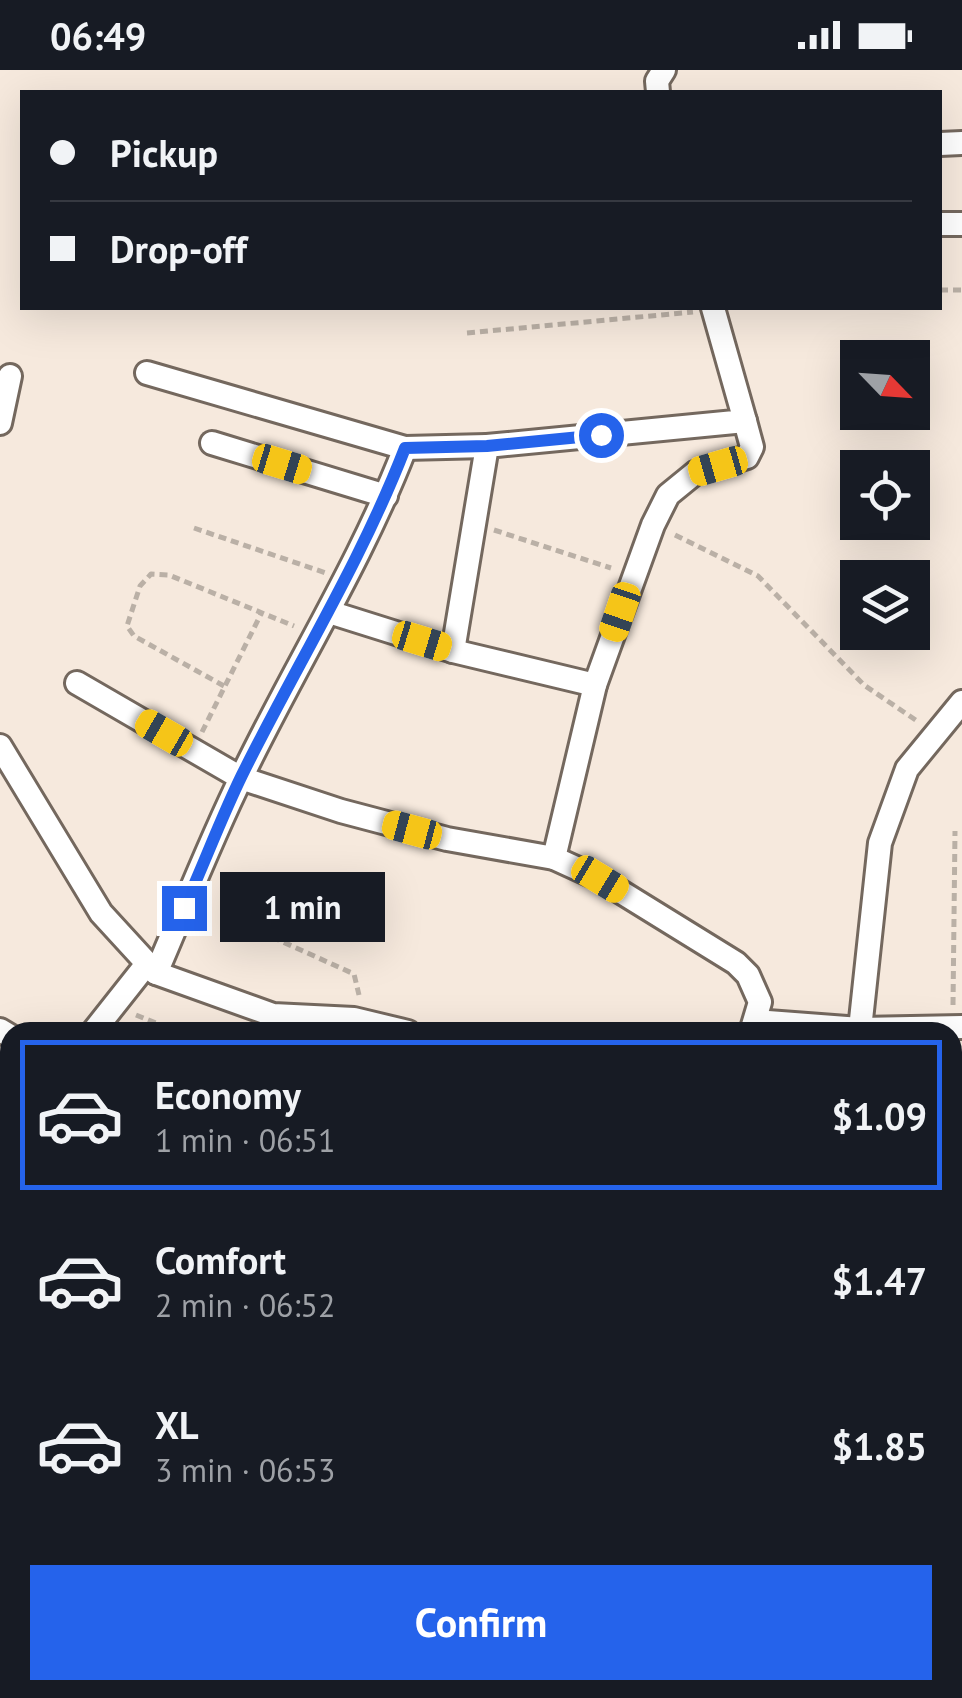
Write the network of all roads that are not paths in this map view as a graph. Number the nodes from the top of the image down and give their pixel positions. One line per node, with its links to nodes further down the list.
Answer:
1 (714, 310): 4 (street)
2 (147, 373): 8 (street)
3 (10, 376): 5 (street)
4 (745, 421): 7 (street); 13 (street)
5 (0, 423)
6 (212, 442): 9 (street)
7 (487, 446): 8 (street); 11 (street)
8 (405, 448): 9 (street)
9 (386, 496): 10 (street)
10 (329, 612): 11 (street); 16 (street)
11 (452, 651): 13 (street)
12 (78, 683): 16 (street)
13 (594, 686): 17 (street)
14 (962, 702): 22 (street)
15 (0, 746): 18 (street)
16 (241, 778): 17 (street); 18 (street)
17 (554, 858): 21 (street)
18 (151, 969): 19 (street); 20 (street)
19 (101, 1022)
20 (369, 1022)
21 (755, 1022)
22 (861, 1022)

